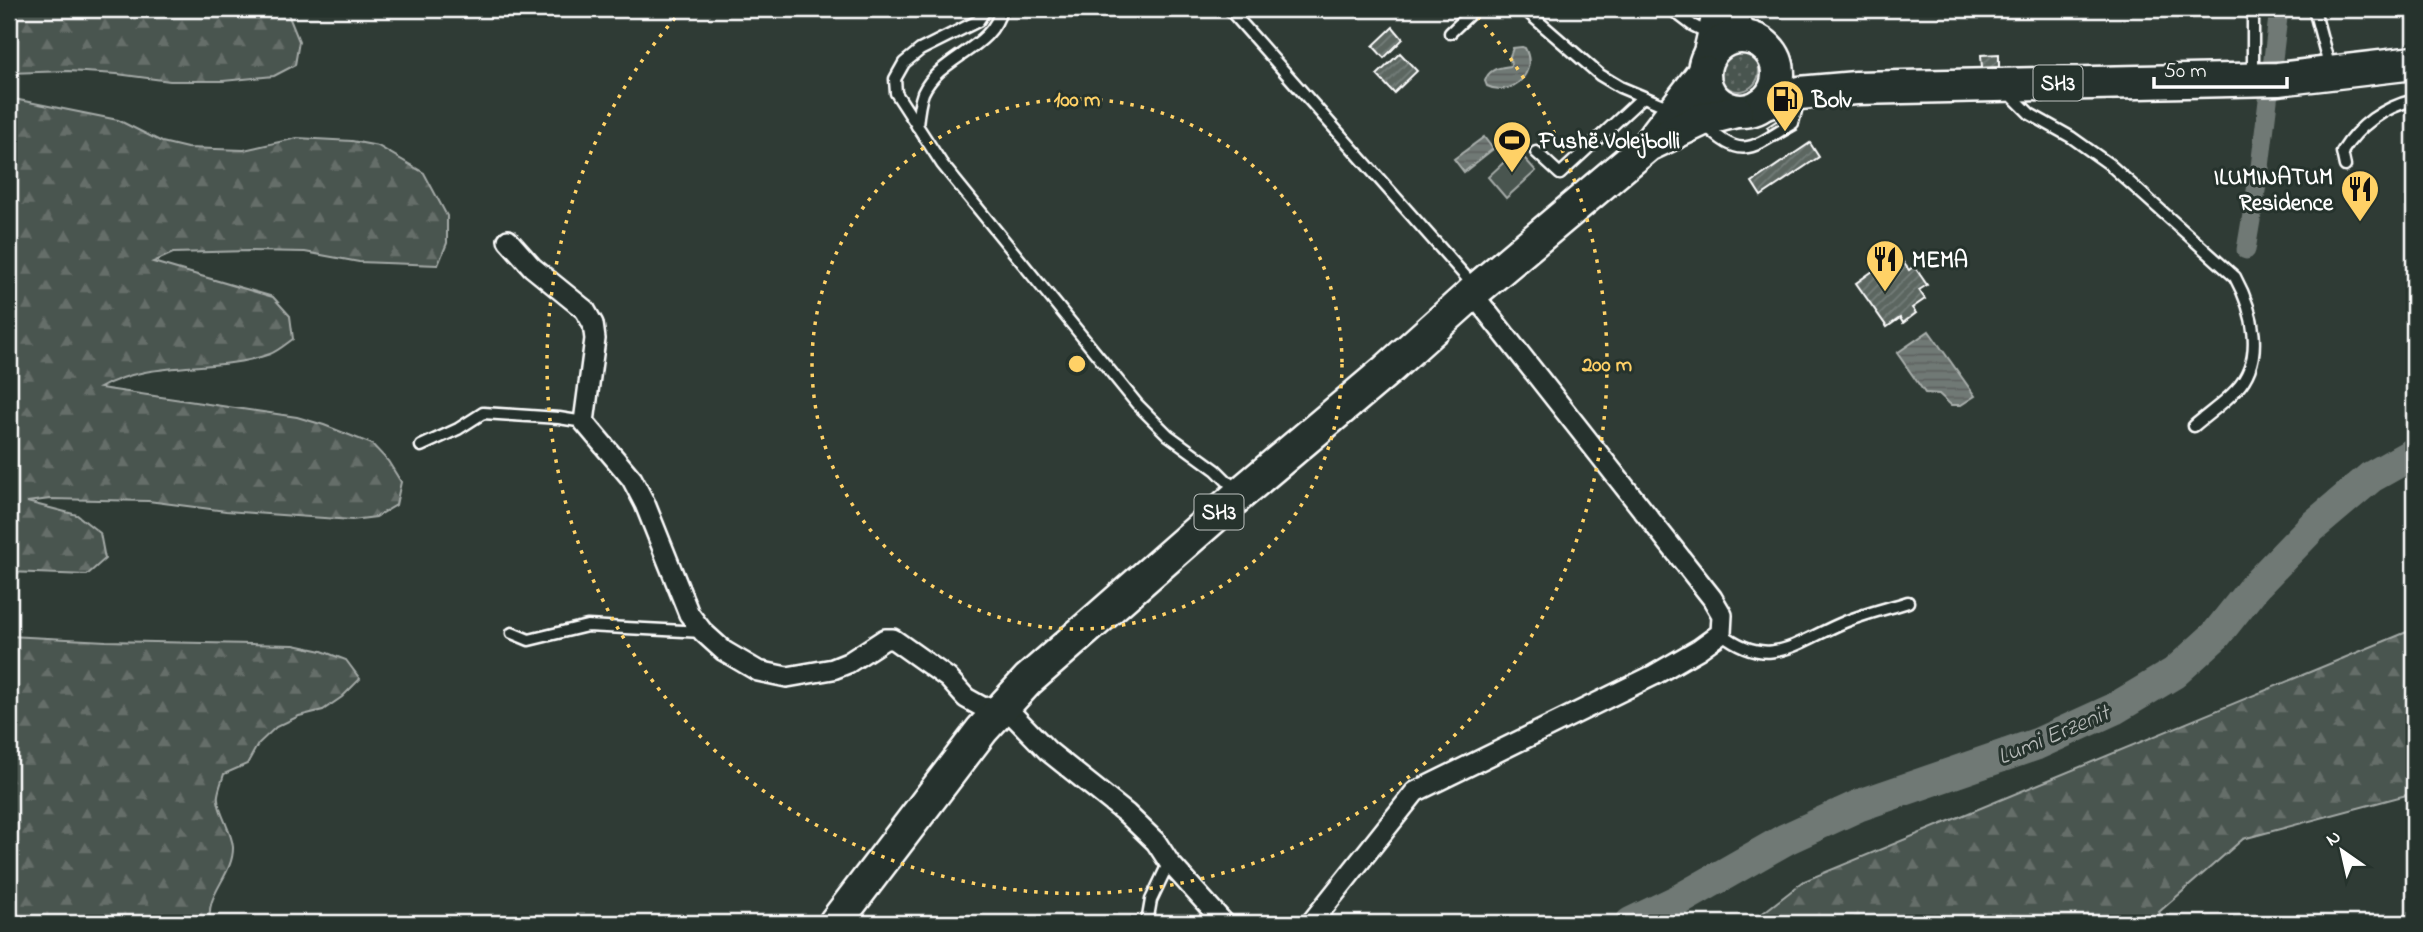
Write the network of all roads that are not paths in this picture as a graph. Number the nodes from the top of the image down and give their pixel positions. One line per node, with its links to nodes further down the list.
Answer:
1 (986, 9): 24 (lane)
2 (1001, 9): 24 (lane)
3 (1229, 9): 28 (lane)
4 (1475, 9): 10 (lane)
5 (1524, 9): 20 (lane)
6 (1671, 9): 12 (lane)
7 (1728, 9): 11 (main road)
8 (2253, 9): 16 (lane)
9 (2314, 9): 15 (lane)
10 (1450, 33)
11 (1745, 38): 12 (main road, SH3); 14 (main road)
12 (1710, 44): 22 (main road); 23 (main road, SH3)
13 (2414, 63): 15 (main road, SH3)
14 (1777, 71): 18 (main road, SH3); 22 (main road)
15 (2332, 72): 16 (main road, SH3)
16 (2256, 79): 17 (main road, SH3)
17 (2001, 85): 18 (main road, SH3); 30 (lane)
18 (1856, 88): 19 (main road, SH3)
19 (1799, 93): 22 (main road, SH3); 23 (lane)
20 (1643, 97): 23 (lane); 25 (lane)
21 (2414, 100): 26 (lane)
22 (1749, 107): 23 (main road, SH3)
23 (1687, 114): 28 (main road, SH3)
24 (917, 126): 32 (lane)
25 (1536, 152)
26 (2344, 166)
27 (508, 240): 29 (street)
28 (1475, 291): 32 (main road, SH3); 36 (street)
29 (584, 422): 31 (lane); 34 (street)
30 (2194, 426)
31 (421, 446)
32 (1240, 494): 37 (main road, SH3)
33 (1908, 602): 36 (lane)
34 (703, 632): 35 (lane); 37 (street)
35 (512, 633)
36 (1721, 633): 42 (street)
37 (1003, 705): 38 (street); 39 (main road, SH3)
38 (1169, 862): 40 (lane); 41 (street)
39 (835, 923)
40 (1147, 923)
41 (1224, 923)
42 (1311, 923)

